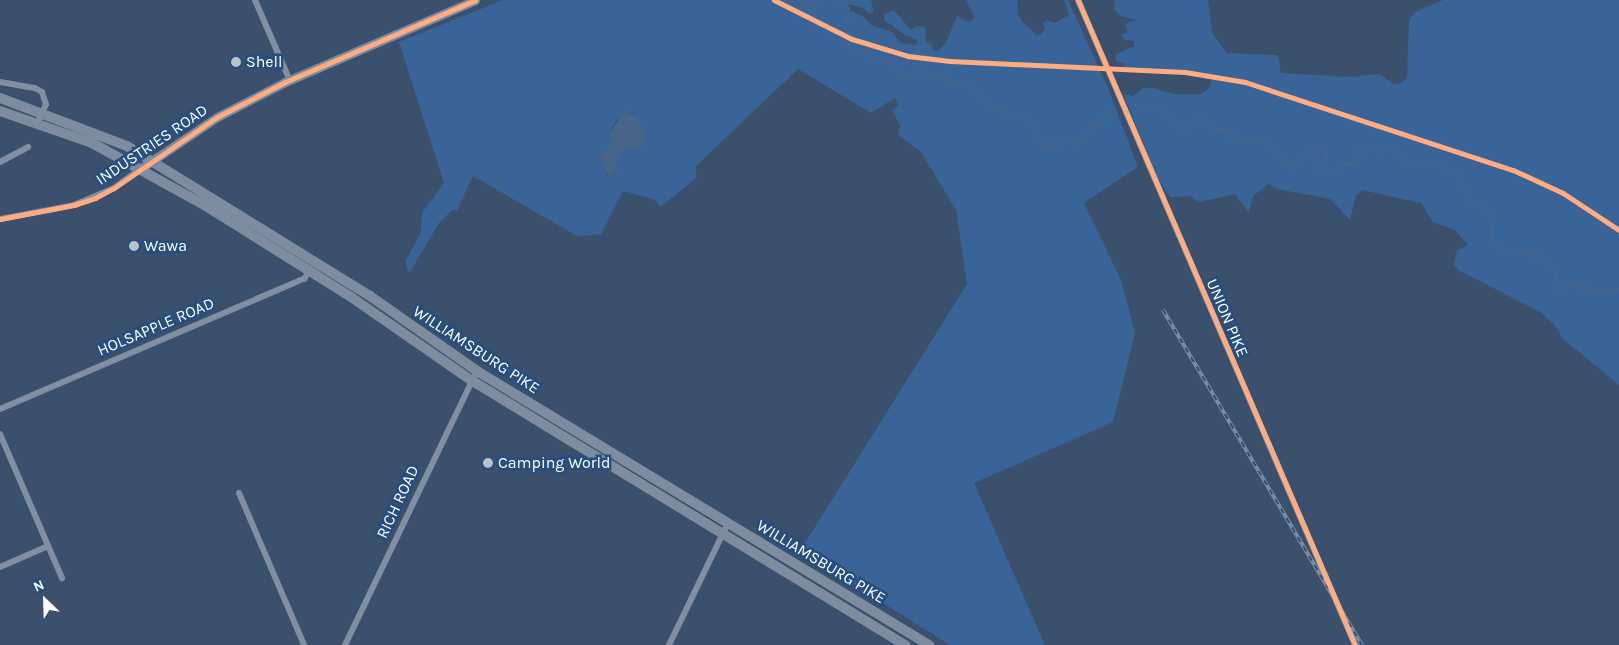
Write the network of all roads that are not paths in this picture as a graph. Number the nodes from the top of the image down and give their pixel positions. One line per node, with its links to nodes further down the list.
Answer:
1 (255, 0): 4 (street)
2 (475, 0): 4 (street, INDUSTRIES ROAD)
3 (1078, 0): 32 (street, UNION PIKE)
4 (290, 80): 11 (street, INDUSTRIES ROAD)
5 (0, 82): 8 (street)
6 (0, 98): 8 (main road, WILLIAMSBURG PIKE)
7 (0, 111): 9 (main road, WILLIAMSBURG PIKE)
8 (42, 113): 9 (street); 11 (main road, WILLIAMSBURG PIKE)
9 (37, 124): 13 (main road, WILLIAMSBURG PIKE)
10 (28, 147): 12 (street)
11 (151, 161): 13 (street, INDUSTRIES ROAD); 15 (main road, WILLIAMSBURG PIKE)
12 (0, 162)
13 (140, 168): 14 (street, INDUSTRIES ROAD); 16 (main road, WILLIAMSBURG PIKE)
14 (0, 219)
15 (316, 262): 16 (street, HOLSAPPLE ROAD); 17 (main road, WILLIAMSBURG PIKE)
16 (310, 271): 18 (main road, WILLIAMSBURG PIKE); 19 (street, HOLSAPPLE ROAD)
17 (477, 371): 18 (street, RICH ROAD); 22 (main road, WILLIAMSBURG PIKE)
18 (471, 380): 23 (main road, WILLIAMSBURG PIKE); 28 (street, RICH ROAD)
19 (0, 409)
20 (0, 434): 24 (street)
21 (238, 493): 27 (street)
22 (728, 523): 23 (street); 31 (main road, WILLIAMSBURG PIKE)
23 (722, 535): 29 (street); 30 (main road, WILLIAMSBURG PIKE)
24 (48, 546): 25 (street); 26 (street)
25 (0, 567)
26 (62, 578)
27 (304, 645)
28 (345, 645)
29 (669, 645)
30 (905, 645)
31 (929, 645)
32 (1354, 645)

